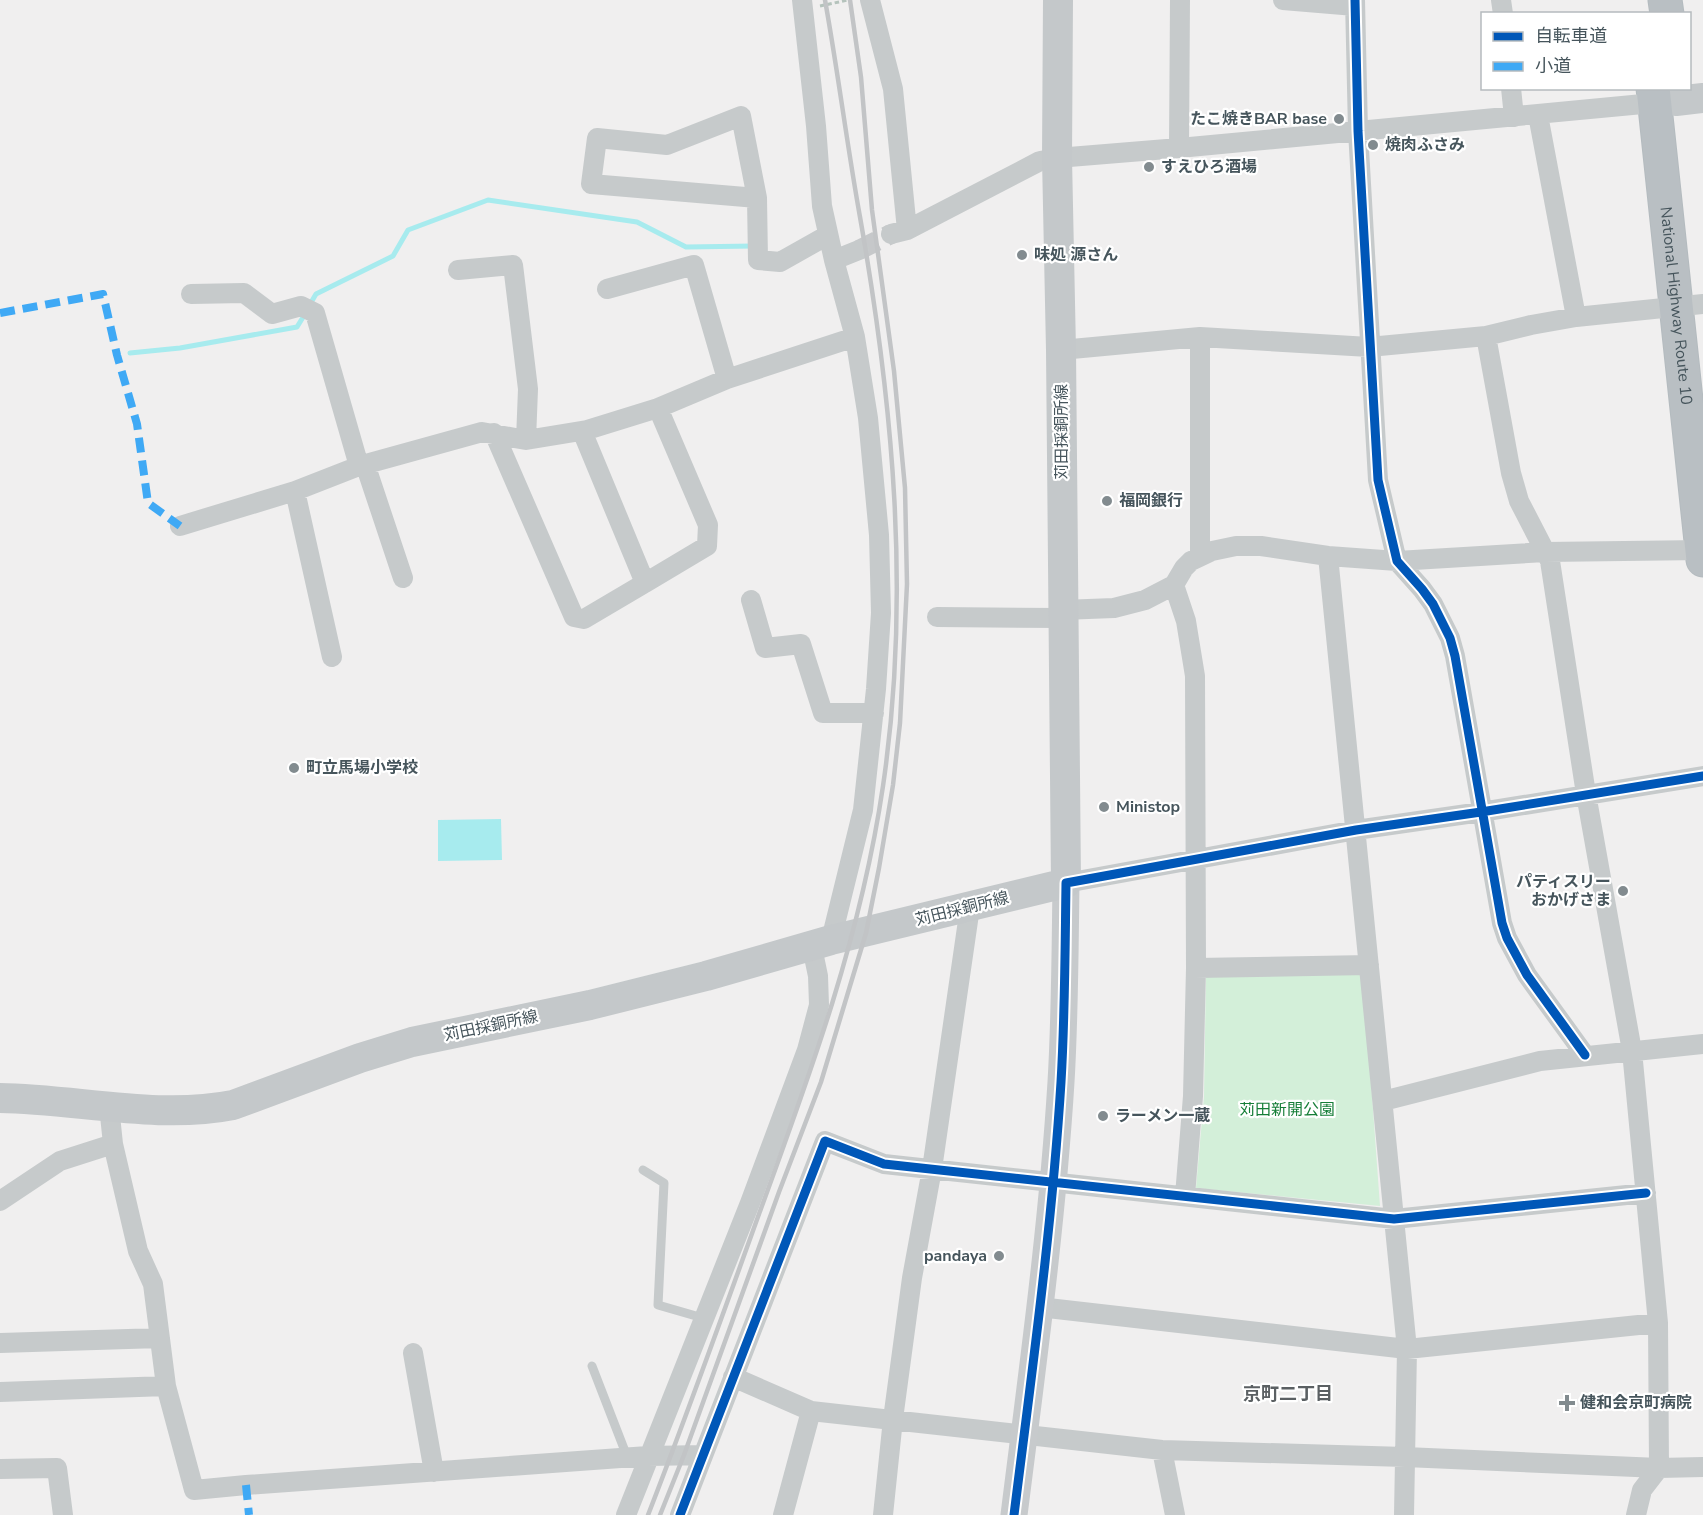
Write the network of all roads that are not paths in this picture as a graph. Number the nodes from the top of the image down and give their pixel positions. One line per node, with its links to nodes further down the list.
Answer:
1 (870, 0): 13 (street)
2 (1058, 0): 13 (main road, 苅田採銅所線)
3 (1180, 0): 12 (street)
4 (1283, 0): 5 (street)
5 (1355, 3): 11 (street)
6 (803, 6): 15 (street)
7 (1511, 90): 10 (street)
8 (1672, 96): 9 (street); 21 (highway, National Highway Route 10)
9 (1538, 114): 10 (street); 22 (street)
10 (1514, 117): 11 (street)
11 (1358, 131): 12 (street); 26 (street)
12 (1179, 148): 13 (street)
13 (1057, 158): 27 (main road, 苅田採銅所線)
14 (757, 198): 14 (street); 15 (street)
15 (828, 235): 17 (street)
16 (859, 250): 17 (street)
17 (834, 261): 24 (street)
18 (458, 270): 33 (street)
19 (607, 289): 28 (street)
20 (191, 294): 34 (street)
21 (1691, 305): 22 (street); 29 (highway, National Highway Route 10); 38 (highway, National Highway Route 10)
22 (1576, 317): 23 (street)
23 (1486, 336): 26 (street); 37 (street)
24 (855, 337): 28 (street); 49 (street)
25 (1200, 337): 26 (street); 27 (street); 39 (street)
26 (1370, 347): 41 (street)
27 (1061, 350): 46 (main road, 苅田採銅所線)
28 (727, 379): 30 (street)
29 (1703, 396)
30 (658, 408): 31 (street); 43 (street)
31 (582, 431): 33 (street); 43 (street)
32 (494, 433): 33 (street); 34 (street); 43 (street)
33 (526, 440)
34 (362, 465): 35 (street); 42 (street)
35 (295, 491): 36 (street); 48 (street)
36 (180, 526)
37 (1545, 552): 38 (street); 41 (street); 51 (street)
38 (1703, 553)
39 (1200, 556): 40 (street); 44 (street)
40 (1328, 556): 41 (street); 53 (street)
41 (1396, 561): 52 (street)
42 (403, 578)
43 (645, 582)
44 (1174, 585): 46 (street); 54 (street)
45 (751, 600): 49 (street)
46 (1062, 614): 47 (street); 55 (main road, 苅田採銅所線)
47 (937, 617)
48 (332, 657)
49 (874, 713): 57 (street)
50 (1703, 776): 51 (street)
51 (1586, 794): 52 (street); 61 (street)
52 (1481, 812): 53 (street); 62 (street)
53 (1356, 830): 54 (street); 58 (street)
54 (1196, 860): 55 (street); 59 (street)
55 (1066, 883): 56 (main road, 苅田採銅所線); 69 (street)
56 (970, 907): 57 (main road, 苅田採銅所線); 67 (street)
57 (822, 943): 65 (main road, 苅田採銅所線); 75 (street)
58 (1368, 965): 59 (street); 64 (street)
59 (1196, 968): 71 (street)
60 (1703, 1044): 61 (street)
61 (1632, 1051): 62 (street); 70 (street)
62 (1585, 1055): 64 (street)
63 (0, 1098): 65 (main road, 苅田採銅所線)
64 (1383, 1101): 73 (street)
65 (109, 1106): 66 (street)
66 (113, 1144): 72 (street); 77 (street)
67 (932, 1169): 69 (street); 82 (street); 86 (street)
68 (643, 1170): 75 (lane)
69 (1053, 1181): 71 (street); 74 (street)
70 (1646, 1193): 73 (street); 76 (street)
71 (1185, 1196): 73 (street)
72 (0, 1201)
73 (1394, 1219): 79 (street)
74 (1039, 1307): 79 (street); 87 (street)
75 (703, 1318): 90 (street)
76 (1658, 1323): 79 (street); 94 (street)
77 (160, 1338): 78 (street); 83 (street)
78 (0, 1343)
79 (1407, 1348): 91 (street)
80 (413, 1353): 96 (street)
81 (592, 1366): 92 (lane)
82 (733, 1377): 85 (street); 89 (street)
83 (166, 1386): 84 (street); 96 (street)
84 (0, 1392)
85 (811, 1411): 86 (street); 100 (street)
86 (893, 1419): 87 (street); 101 (street)
87 (1024, 1434): 88 (street); 102 (street)
88 (1162, 1450): 91 (street); 103 (street)
89 (703, 1455): 90 (street); 99 (street)
90 (648, 1456): 92 (street); 98 (street)
91 (1405, 1457): 94 (street); 104 (street)
92 (628, 1459): 96 (street)
93 (1703, 1467): 94 (street)
94 (1659, 1468): 105 (street)
95 (0, 1469): 97 (street)
96 (434, 1472)
97 (63, 1515)
98 (626, 1515)
99 (680, 1515)
100 (783, 1515)
101 (883, 1515)
102 (1014, 1515)
103 (1175, 1515)
104 (1404, 1515)
105 (1636, 1515)

